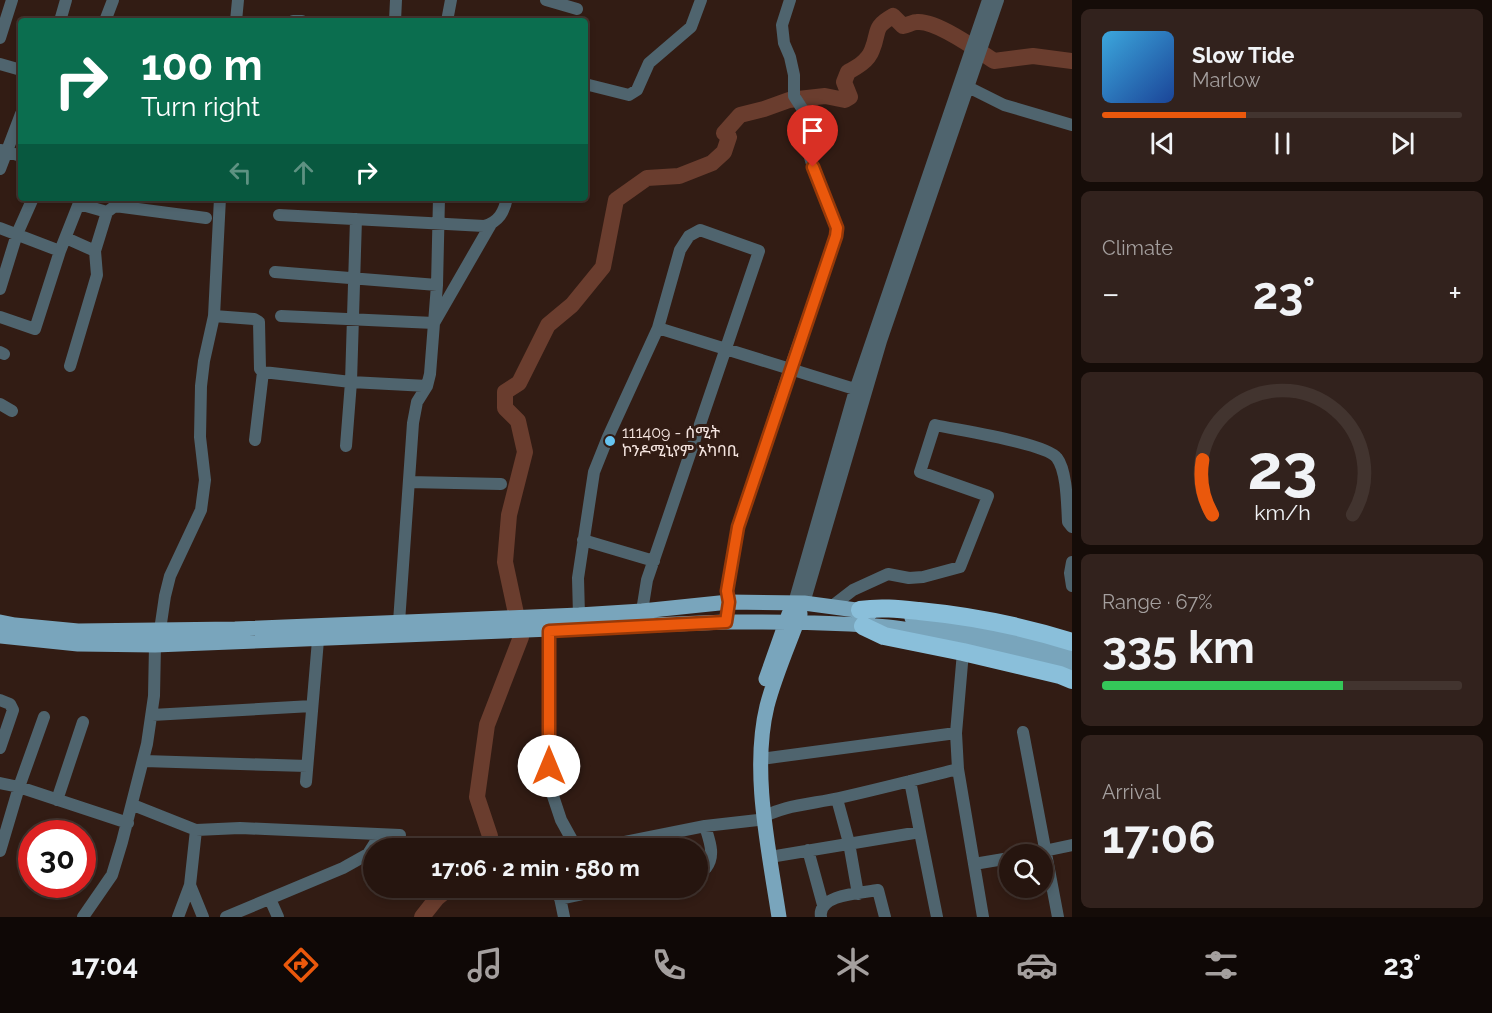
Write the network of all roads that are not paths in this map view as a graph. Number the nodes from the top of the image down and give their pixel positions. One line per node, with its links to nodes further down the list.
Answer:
1 (12, 0): 13 (street)
2 (66, 0): 14 (street)
3 (113, 0): 15 (street)
4 (238, 0): 16 (street)
5 (396, 0): 17 (street)
6 (451, 0): 18 (street)
7 (546, 0): 12 (street)
8 (701, 0): 24 (street)
9 (790, 0): 58 (street)
10 (988, 0): 20 (street)
11 (998, 0): 20 (street)
12 (577, 9)
13 (3, 16): 19 (street)
14 (61, 18)
15 (106, 18)
16 (236, 18)
17 (395, 18)
18 (448, 18)
19 (0, 38)
20 (979, 40): 21 (street)
21 (971, 62): 25 (street); 62 (street)
22 (0, 64): 23 (street)
23 (18, 69)
24 (588, 85)
25 (968, 87): 27 (street); 62 (street)
26 (18, 121): 28 (street)
27 (1072, 125)
28 (4, 151): 29 (street)
29 (0, 169)
30 (32, 201): 42 (street)
31 (80, 201): 35 (street); 43 (street)
32 (220, 201): 51 (street)
33 (438, 201): 39 (street)
34 (506, 201): 40 (street)
35 (107, 212): 37 (street); 45 (street)
36 (279, 215): 38 (street)
37 (206, 218)
38 (356, 219): 39 (street); 47 (street)
39 (438, 224): 40 (street); 48 (street)
40 (491, 224): 54 (street)
41 (0, 228): 42 (street)
42 (17, 234): 44 (street); 49 (street)
43 (66, 238): 44 (street); 45 (street)
44 (60, 251): 52 (street)
45 (95, 251): 57 (street)
46 (275, 272): 47 (street)
47 (354, 278): 48 (street); 53 (street)
48 (437, 285): 54 (street)
49 (0, 289)
50 (281, 315): 53 (street)
51 (214, 316): 59 (street); 88 (street)
52 (0, 317)
53 (353, 319): 54 (street); 60 (street)
54 (434, 323): 61 (street)
55 (658, 328): 56 (street); 56 (street); 70 (street)
56 (726, 349): 58 (street); 71 (street)
57 (70, 366)
58 (790, 368): 62 (street); 74 (street)
59 (263, 372): 60 (street); 65 (street)
60 (351, 382): 61 (street); 66 (street)
61 (427, 386): 67 (street)
62 (860, 391): 75 (street)
63 (0, 404): 64 (street)
64 (12, 411)
65 (255, 440)
66 (346, 446)
67 (409, 482): 68 (street); 83 (street)
68 (501, 484)
69 (1072, 527): 76 (street)
70 (583, 540): 71 (street); 78 (street)
71 (654, 561): 77 (street)
72 (1072, 562): 73 (street)
73 (1072, 586)
74 (729, 602): 75 (main road); 77 (main road); 84 (street)
75 (799, 603): 76 (main road); 80 (main road)
76 (831, 607): 79 (main road)
77 (642, 611): 78 (main road)
78 (579, 615): 86 (main road)
79 (861, 618): 80 (main road); 81 (main road); 92 (highway); 95 (highway)
80 (792, 621): 85 (main road); 94 (main road); 107 (main road)
81 (891, 621): 96 (main road); 97 (main road)
82 (0, 622): 88 (main road)
83 (399, 622): 87 (main road); 88 (main road)
84 (726, 622): 85 (main road); 89 (main road)
85 (757, 622): 94 (main road)
86 (531, 624): 87 (main road); 89 (main road)
87 (510, 625): 91 (main road)
88 (160, 630): 93 (street)
89 (549, 631): 125 (street)
90 (0, 636): 93 (main road)
91 (318, 640): 93 (main road); 100 (street)
92 (1072, 642)
93 (155, 645): 101 (street)
94 (776, 651): 118 (main road)
95 (963, 652): 98 (highway); 105 (street)
96 (1072, 657)
97 (1072, 670)
98 (1072, 680)
99 (0, 700): 106 (street)
100 (312, 706): 101 (street); 109 (street)
101 (152, 715): 108 (street)
102 (44, 717): 114 (street)
103 (84, 722): 116 (street)
104 (1023, 732): 128 (street)
105 (957, 733): 107 (street); 110 (street)
106 (0, 748)
107 (761, 759): 118 (main road)
108 (144, 761): 109 (street); 117 (street)
109 (307, 766): 112 (street)
110 (958, 769): 111 (street); 135 (street)
111 (910, 781): 115 (street); 122 (street)
112 (306, 782)
113 (0, 783): 114 (street)
114 (19, 787): 116 (street); 132 (street)
115 (837, 799): 118 (street); 127 (street)
116 (57, 800): 119 (street)
117 (133, 805): 119 (street); 121 (street)
118 (761, 818): 120 (street); 133 (main road); 149 (main road)
119 (128, 823): 143 (street)
120 (705, 826): 126 (street); 136 (street)
121 (196, 830): 123 (street); 137 (street)
122 (920, 832): 127 (street); 152 (street)
123 (380, 835): 124 (street); 141 (street)
124 (400, 835)
125 (571, 838)
126 (659, 838)
127 (849, 843): 130 (street); 139 (street)
128 (1044, 844)
129 (1072, 844): 131 (street)
130 (808, 850): 133 (street); 142 (street)
131 (1053, 850)
132 (0, 851)
133 (770, 857): 150 (main road)
134 (999, 860): 135 (street)
135 (974, 864): 153 (street)
136 (708, 866)
137 (189, 885): 144 (street); 145 (street)
138 (1053, 892): 154 (street)
139 (858, 894): 142 (street); 151 (street)
140 (560, 898): 148 (street)
141 (270, 899): 146 (street); 147 (street)
142 (822, 911)
143 (83, 917)
144 (178, 917)
145 (203, 917)
146 (226, 917)
147 (278, 917)
148 (564, 917)
149 (770, 917)
150 (779, 917)
151 (885, 917)
152 (937, 917)
153 (983, 917)
154 (1058, 917)

